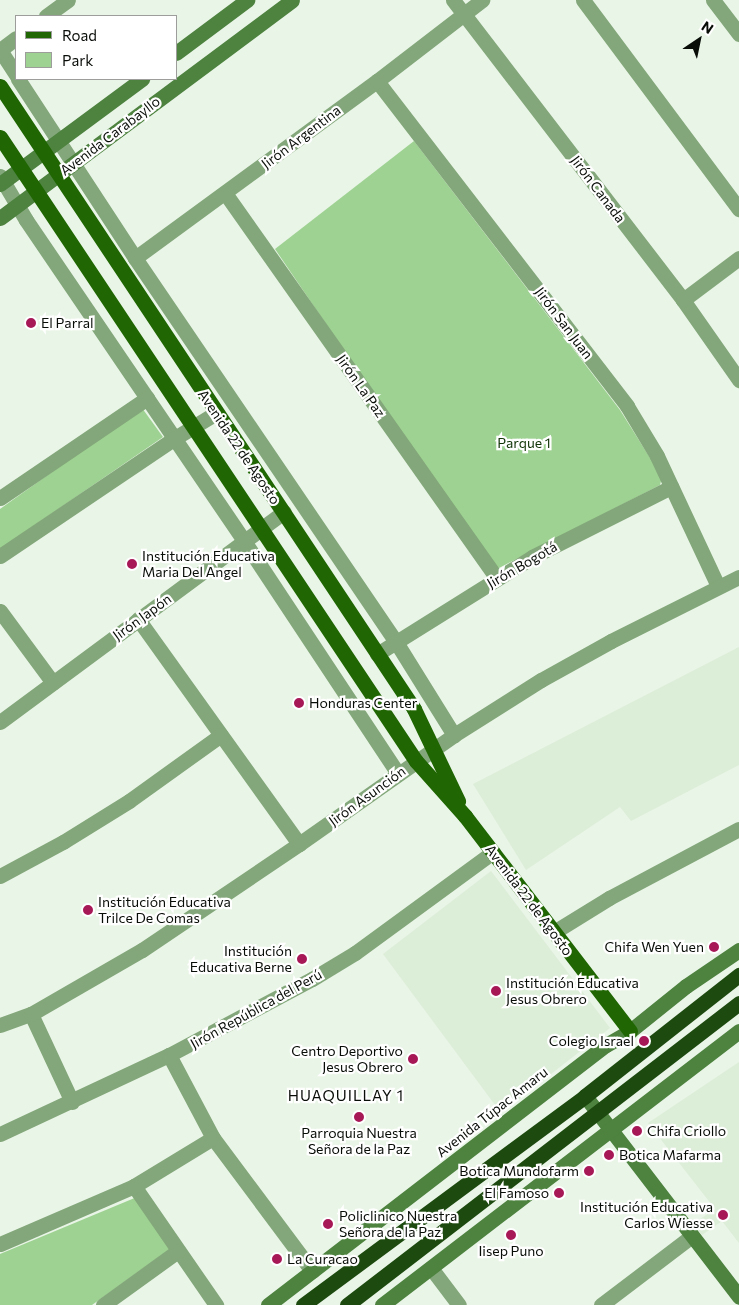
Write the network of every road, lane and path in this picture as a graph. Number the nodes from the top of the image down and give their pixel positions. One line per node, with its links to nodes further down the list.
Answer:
1 (68, 0): 9 (street)
2 (247, 0): 13 (main road)
3 (292, 0): 22 (main road, Avenida Carabayllo)
4 (453, 0): 8 (street, Jirón Canada)
5 (482, 0): 8 (street, Jirón Argentina)
6 (583, 0): 29 (street)
7 (713, 0): 10 (street)
8 (464, 14): 17 (street, Jirón Argentina); 33 (street, Jirón Canada)
9 (47, 15)
10 (739, 34)
11 (15, 39): 12 (street)
12 (0, 50): 14 (street)
13 (178, 52)
14 (15, 73)
15 (19, 80): 20 (street, Avenida 22 de Agosto)
16 (141, 80): 20 (main road, Avenida Carabayllo)
17 (377, 81): 27 (street, Jirón Argentina); 39 (street, Jirón San Juan)
18 (0, 86): 21 (main road, Avenida 22 de Agosto)
19 (0, 137): 23 (main road, Avenida 22 de Agosto)
20 (59, 141): 21 (main road, Avenida Carabayllo); 22 (street, Avenida 22 de Agosto)
21 (44, 152): 23 (main road, Avenida Carabayllo); 24 (main road, Avenida 22 de Agosto)
22 (73, 163): 24 (main road, Avenida Carabayllo); 31 (street, Avenida 22 de Agosto)
23 (21, 169): 25 (main road, Avenida Carabayllo); 26 (main road, Avenida 22 de Agosto)
24 (58, 174): 26 (main road, Avenida Carabayllo); 36 (main road, Avenida 22 de Agosto)
25 (1, 181): 28 (street)
26 (36, 190): 28 (main road, Avenida Carabayllo); 37 (main road, Avenida 22 de Agosto)
27 (226, 193): 31 (street, Jirón Argentina); 46 (street, Jirón La Paz)
28 (17, 205): 30 (main road, Avenida Carabayllo); 35 (street)
29 (739, 209)
30 (0, 218)
31 (135, 258): 50 (street, Avenida 22 de Agosto)
32 (739, 258): 33 (street)
33 (683, 300): 34 (street, Jirón Canada)
34 (739, 380)
35 (147, 398): 38 (street); 40 (street)
36 (216, 413): 37 (street); 41 (main road, Avenida 22 de Agosto)
37 (193, 427): 38 (street); 42 (main road, Avenida 22 de Agosto)
38 (174, 438): 43 (street); 44 (street)
39 (671, 487): 46 (street, Jirón Bogotá); 47 (street, Jirón San Juan)
40 (0, 498)
41 (284, 512): 42 (street, Jirón Japón); 51 (main road, Avenida 22 de Agosto)
42 (261, 529): 43 (street, Jirón Japón); 57 (main road, Avenida 22 de Agosto)
43 (244, 541): 49 (street, Jirón Japón); 58 (street)
44 (0, 556)
45 (739, 577): 47 (street, Jirón Asunción)
46 (497, 579): 50 (street, Jirón Bogotá)
47 (718, 586): 55 (street, Jirón Asunción)
48 (0, 612): 52 (street)
49 (138, 619): 52 (street, Jirón Japón); 54 (street)
50 (396, 642): 51 (street, Jirón Bogotá); 55 (street, Avenida 22 de Agosto)
51 (378, 654): 56 (main road, Avenida 22 de Agosto)
52 (53, 683): 53 (street, Jirón Japón)
53 (0, 722)
54 (221, 735): 61 (street); 63 (street)
55 (454, 735): 56 (street, Jirón Asunción)
56 (435, 748): 57 (street, Jirón Asunción); 59 (main road, Avenida 22 de Agosto)
57 (416, 761): 58 (street, Jirón Asunción); 59 (main road, Avenida 22 de Agosto)
58 (398, 774): 61 (street, Jirón Asunción)
59 (465, 816): 62 (main road, Avenida 22 de Agosto)
60 (739, 829): 64 (street)
61 (299, 844): 68 (street, Jirón Asunción)
62 (493, 852): 64 (main road, Avenida 22 de Agosto); 72 (street, Jirón República del Perú)
63 (0, 876)
64 (554, 932): 71 (main road, Avenida 22 de Agosto)
65 (739, 950): 71 (main road, Avenida Túpac Amaru)
66 (739, 975): 73 (highway)
67 (739, 1003): 75 (highway)
68 (31, 1014): 69 (street, Jirón Asunción); 74 (street)
69 (0, 1025)
70 (739, 1030): 76 (main road)
71 (630, 1031): 84 (main road, Avenida Túpac Amaru)
72 (169, 1055): 74 (street, Jirón República del Perú); 78 (street)
73 (585, 1096): 75 (main road); 89 (highway)
74 (72, 1102): 77 (street, Jirón República del Perú)
75 (598, 1112): 76 (main road); 90 (highway)
76 (611, 1129): 80 (main road); 83 (main road)
77 (0, 1134)
78 (213, 1138): 79 (street); 84 (street)
79 (134, 1186): 81 (street); 82 (street)
80 (692, 1236): 85 (main road); 93 (street)
81 (0, 1244)
82 (178, 1251): 86 (street); 87 (street)
83 (431, 1268): 91 (main road); 92 (street)
84 (312, 1271): 88 (main road, Avenida Túpac Amaru)
85 (739, 1297)
86 (103, 1305)
87 (216, 1305)
88 (268, 1305)
89 (303, 1305)
90 (347, 1305)
91 (382, 1305)
92 (459, 1305)
93 (601, 1305)

